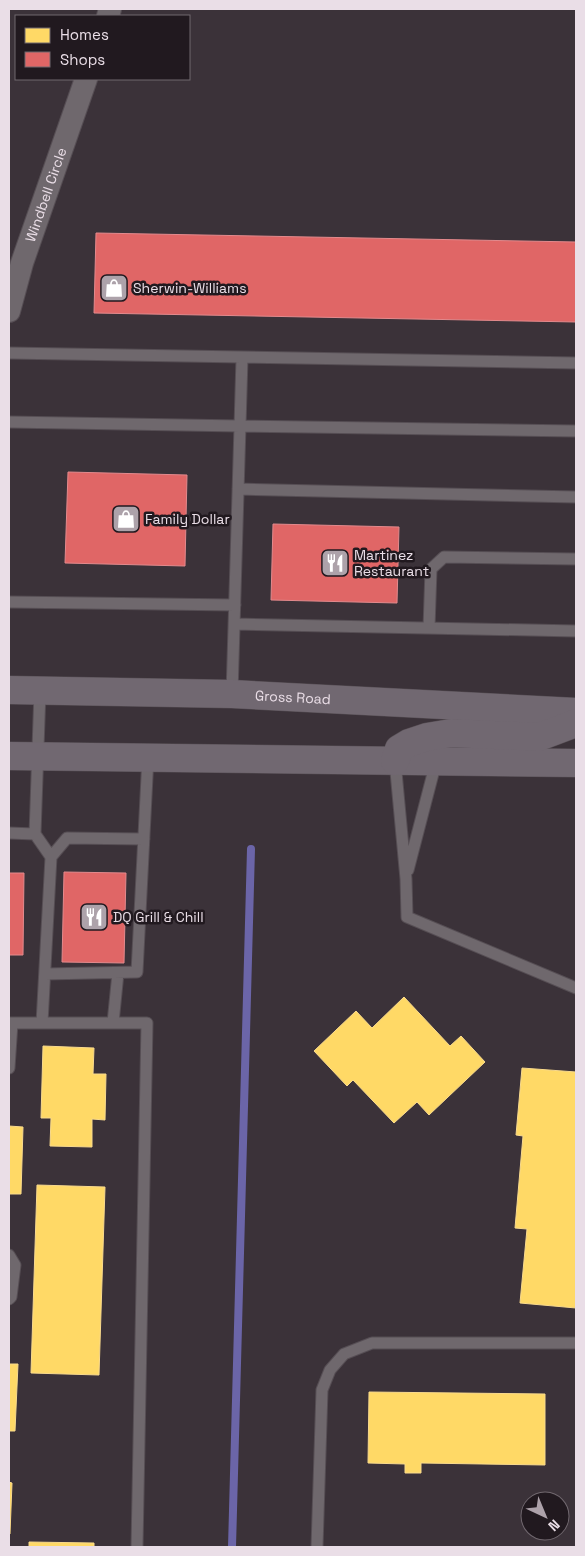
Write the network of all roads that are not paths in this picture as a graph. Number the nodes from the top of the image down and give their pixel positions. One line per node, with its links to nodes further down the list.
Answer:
1 (86, 80): 2 (street, Windbell Circle)
2 (9, 312)
3 (9, 353): 4 (lane)
4 (242, 358): 5 (lane); 7 (lane)
5 (576, 363)
6 (9, 422): 7 (lane)
7 (240, 426): 8 (lane); 9 (lane)
8 (576, 431)
9 (238, 489): 10 (lane); 13 (lane)
10 (576, 497)
11 (576, 559): 15 (lane)
12 (9, 602): 13 (lane)
13 (235, 605): 14 (lane)
14 (234, 624): 15 (lane); 19 (lane)
15 (429, 628): 16 (lane)
16 (576, 631)
17 (9, 690): 18 (main road, Gross Road)
18 (40, 691): 19 (main road, Gross Road); 23 (lane)
19 (232, 694): 20 (main road, Gross Road)
20 (576, 712)
21 (576, 723): 25 (main road)
22 (9, 756): 23 (main road)
23 (37, 756): 24 (main road); 29 (lane)
24 (148, 757): 25 (main road); 30 (lane)
25 (395, 760): 26 (main road); 32 (lane)
26 (436, 761): 27 (main road); 32 (lane)
27 (576, 763)
28 (9, 834): 29 (lane)
29 (36, 834): 31 (lane)
30 (144, 839): 31 (lane); 33 (lane)
31 (51, 857): 34 (lane)
32 (406, 879): 35 (lane)
33 (118, 973): 34 (lane); 38 (lane)
34 (45, 974): 37 (lane)
35 (576, 988)
36 (10, 1023): 37 (lane); 39 (lane)
37 (42, 1023): 38 (lane)
38 (113, 1023): 43 (lane)
39 (9, 1068)
40 (9, 1254): 41 (lane)
41 (9, 1299)
42 (576, 1343): 44 (lane)
43 (137, 1547)
44 (317, 1547)

